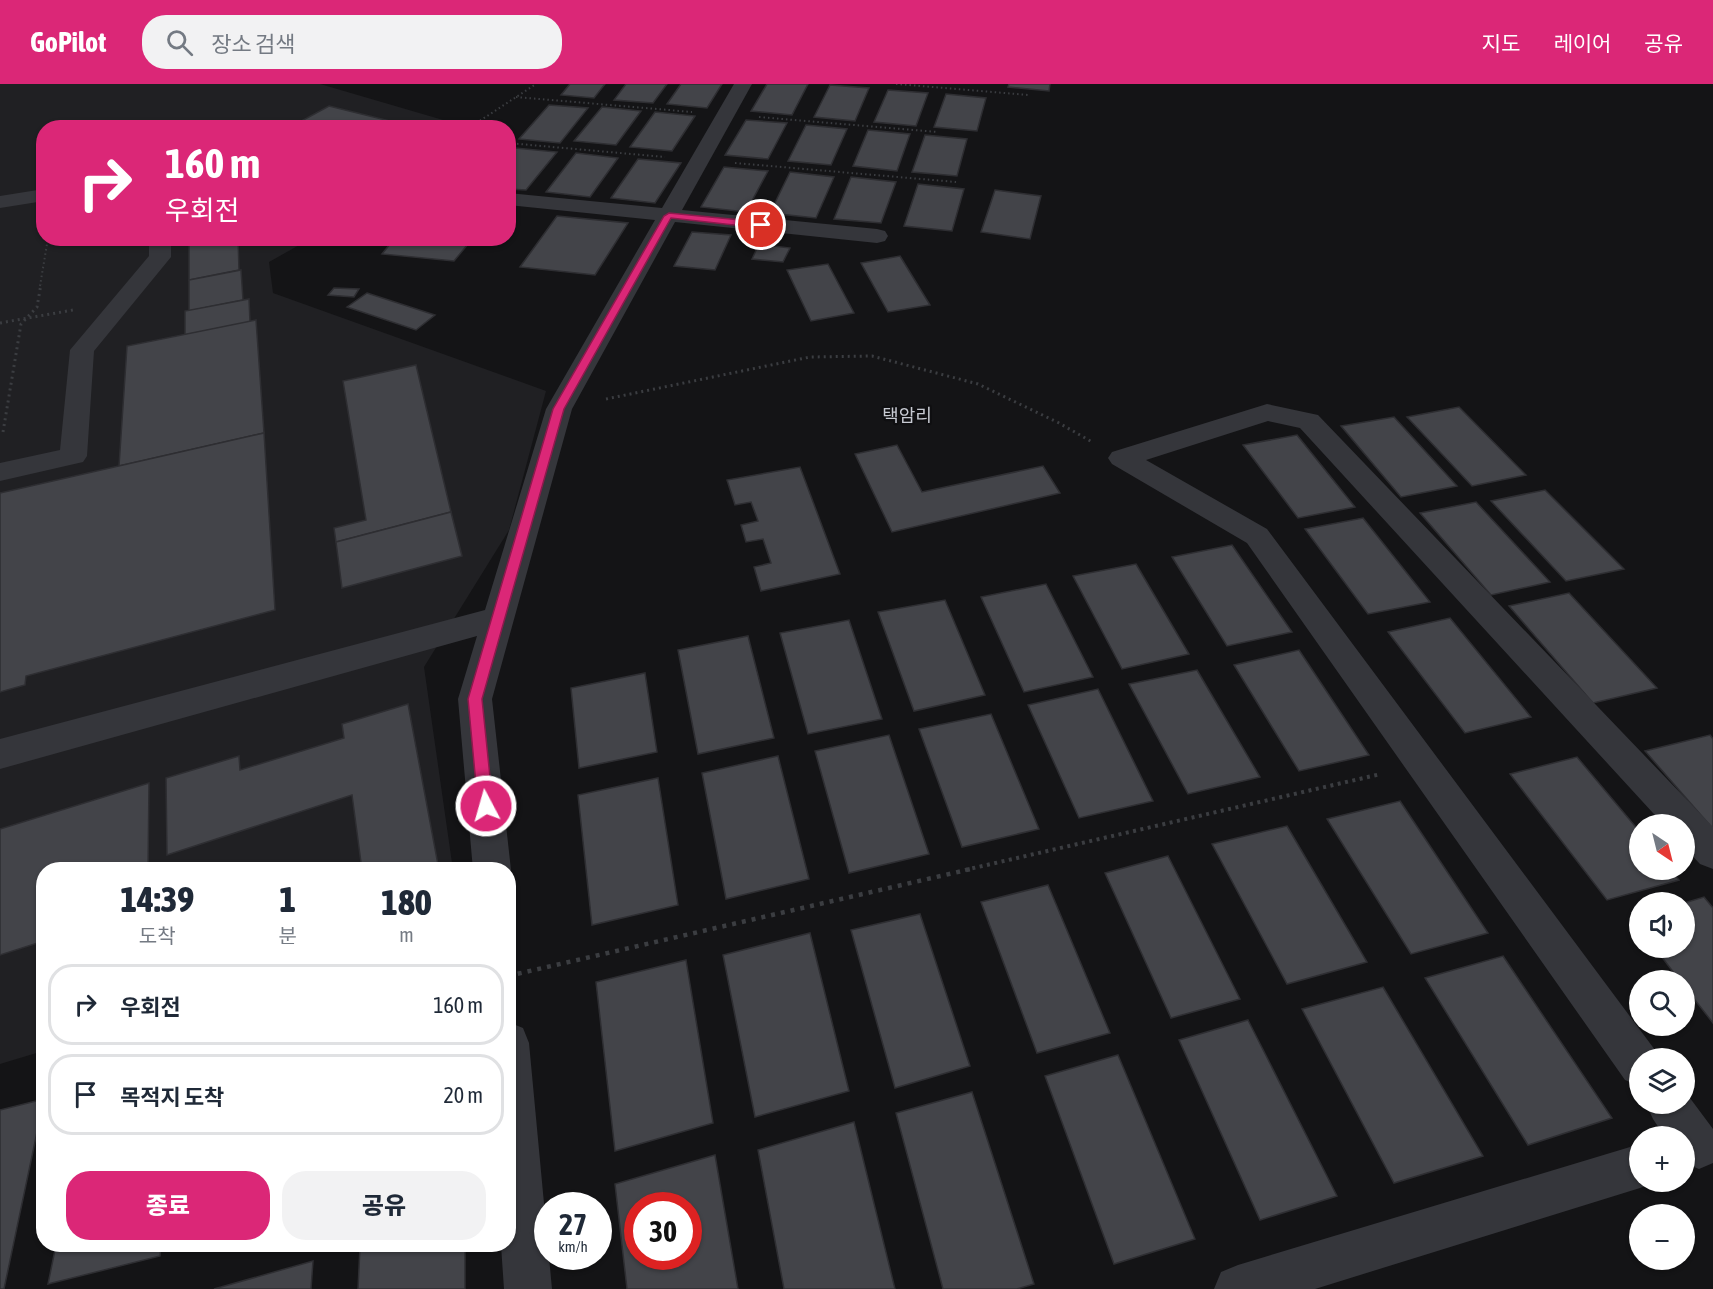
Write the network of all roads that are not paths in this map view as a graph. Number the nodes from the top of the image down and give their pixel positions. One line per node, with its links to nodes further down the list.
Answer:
1 (743, 84): 5 (street)
2 (36, 196): 4 (street)
3 (516, 201): 5 (street)
4 (0, 202)
5 (669, 216): 6 (street); 9 (street)
6 (877, 236)
7 (160, 246): 8 (street)
8 (0, 472)
9 (499, 618): 10 (street); 12 (street)
10 (0, 754)
11 (1713, 852): 13 (street)
12 (491, 862)
13 (1629, 1050)
14 (1675, 1114): 16 (street)
15 (516, 1141): 18 (street)
16 (1699, 1148)
17 (1629, 1169): 19 (street)
18 (528, 1289)
19 (1238, 1289)

